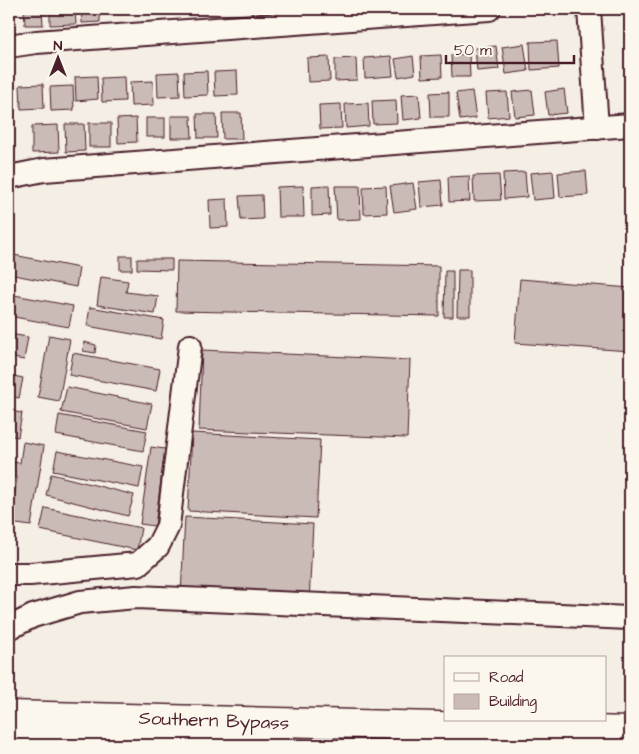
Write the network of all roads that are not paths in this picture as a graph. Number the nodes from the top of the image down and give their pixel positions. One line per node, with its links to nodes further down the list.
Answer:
1 (489, 9): 3 (street)
2 (589, 9): 6 (street)
3 (265, 17): 4 (street)
4 (9, 46)
5 (630, 125): 6 (street)
6 (597, 128): 7 (street)
7 (9, 177)
8 (190, 346): 9 (street)
9 (9, 574)
10 (630, 618): 11 (street)
11 (9, 628)
12 (9, 715): 13 (highway, Southern Bypass)
13 (630, 731)
14 (9, 733): 15 (highway, Southern Bypass)
15 (282, 745)

